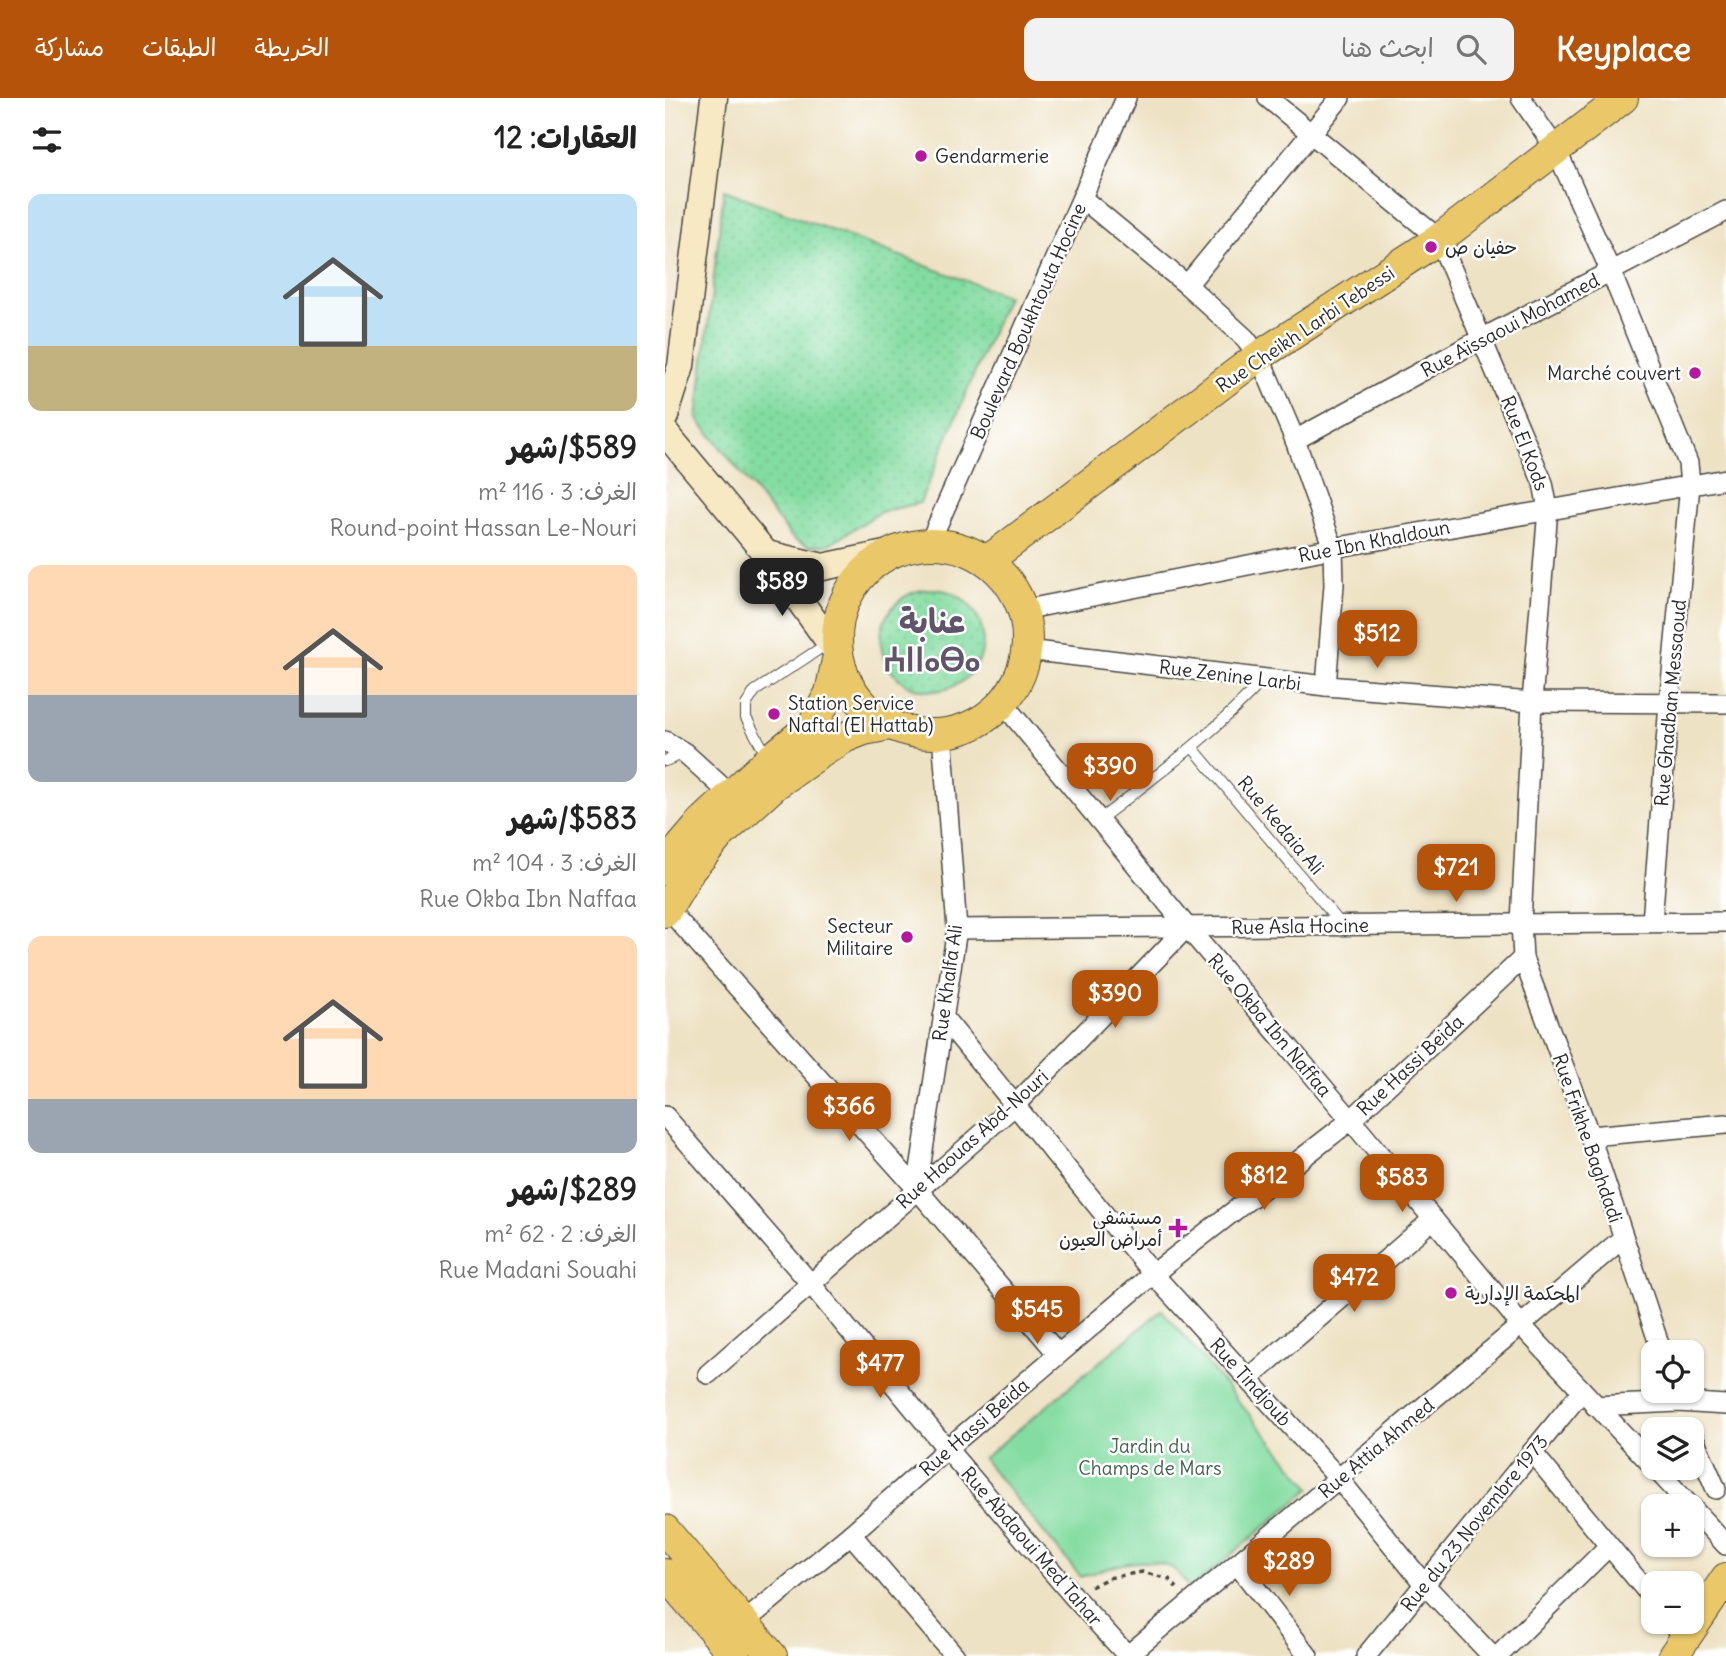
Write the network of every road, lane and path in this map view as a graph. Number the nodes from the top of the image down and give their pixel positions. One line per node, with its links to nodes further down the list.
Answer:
1 (714, 98): 16 (main road)
2 (1126, 98): 9 (street, Boulevard Boukhtouta Hocine)
3 (1268, 98): 7 (street, Rue El Kods)
4 (1340, 98): 7 (street)
5 (1521, 98): 8 (street, Rue Ghadban Messaoud)
6 (1623, 98): 8 (main road, Rue Cheikh Larbi Tebessi)
7 (1311, 132): 11 (street, Rue El Kods); 13 (street)
8 (1556, 149): 11 (main road, Rue Cheikh Larbi Tebessi); 12 (street, Rue Ghadban Messaoud)
9 (1083, 199): 13 (street); 22 (street, Boulevard Boukhtouta Hocine)
10 (1726, 211): 12 (street, Rue Aïssaoui Mohamed)
11 (1439, 239): 14 (street, Rue El Kods); 15 (main road, Rue Cheikh Larbi Tebessi)
12 (1611, 272): 14 (street, Rue Aïssaoui Mohamed); 20 (street, Rue Ghadban Messaoud)
13 (1187, 285): 15 (street)
14 (1483, 338): 18 (street, Rue Aïssaoui Mohamed); 21 (street, Rue El Kods)
15 (1259, 356): 18 (street); 26 (main road, Rue Cheikh Larbi Tebessi)
16 (665, 416)
17 (665, 432): 24 (main road)
18 (1295, 440): 23 (street)
19 (1726, 479): 20 (street, Rue Ibn Khaldoun)
20 (1690, 485): 21 (street, Rue Ibn Khaldoun); 35 (street, Rue Ghadban Messaoud)
21 (1548, 509): 23 (street, Rue Ibn Khaldoun); 32 (street, Rue El Kods)
22 (929, 544): 25 (main road); 26 (main road)
23 (1333, 548): 27 (street, Rue Ibn Khaldoun); 31 (street)
24 (766, 554): 25 (main road); 28 (main road)
25 (890, 554): 28 (main road)
26 (987, 561): 27 (main road)
27 (1023, 610): 29 (main road)
28 (833, 649): 36 (main road); 41 (main road); 41 (lane)
29 (1027, 650): 30 (street, Rue Zenine Larbi); 33 (main road)
30 (1264, 680): 31 (street, Rue Zenine Larbi); 39 (lane)
31 (1326, 686): 32 (street, Rue Zenine Larbi)
32 (1532, 702): 35 (street, Rue Zenine Larbi); 49 (street, Rue El Kods)
33 (1003, 703): 37 (main road); 44 (street, Rue Okba Ibn Naffaa)
34 (1726, 703): 35 (street, Rue Zenine Larbi)
35 (1669, 704): 47 (street, Rue Ghadban Messaoud)
36 (890, 725): 37 (main road); 46 (main road)
37 (942, 734): 52 (street, Rue Khalfa Ali)
38 (665, 741): 40 (street)
39 (1193, 748): 44 (lane); 50 (lane, Rue Kedaia Ali)
40 (685, 752): 42 (lane); 43 (street)
41 (769, 760): 43 (main road)
42 (665, 761)
43 (731, 795): 45 (main road)
44 (1099, 820): 51 (street, Rue Okba Ibn Naffaa)
45 (665, 870)
46 (666, 911): 60 (street)
47 (1651, 922): 48 (street, Rue Asla Hocine); 49 (street, Rue Asla Hocine)
48 (1726, 922)
49 (1521, 923): 50 (street, Rue Asla Hocine); 53 (street, Rue Frikhe Baghdadi)
50 (1342, 925): 51 (street, Rue Asla Hocine)
51 (1187, 927): 52 (street, Rue Asla Hocine); 55 (street, Rue Haouas Abd-Nouri); 57 (street, Rue Okba Ibn Naffaa)
52 (957, 929): 54 (street, Rue Khalfa Ali)
53 (1523, 958): 57 (street, Rue Hassi Beida); 59 (street, Rue Frikhe Baghdadi)
54 (943, 1017): 55 (street, Rue Tindjoub); 60 (street, Rue Khalfa Ali)
55 (1014, 1105): 60 (street, Rue Haouas Abd-Nouri); 63 (street, Rue Tindjoub)
56 (665, 1116): 64 (street, Rue Abdaoui Med Tahar)
57 (1351, 1120): 61 (street, Rue Okba Ibn Naffaa); 63 (street, Rue Hassi Beida)
58 (1726, 1124): 59 (street)
59 (1590, 1136): 62 (street, Rue Frikhe Baghdadi)
60 (917, 1189): 64 (street, Rue Haouas Abd-Nouri); 67 (street)
61 (1433, 1219): 65 (street, Rue Okba Ibn Naffaa); 69 (street)
62 (1623, 1238): 65 (street, Rue Attia Ahmed); 66 (street, Rue Frikhe Baghdadi)
63 (1153, 1273): 67 (street, Rue Hassi Beida); 69 (street, Rue Tindjoub)
64 (811, 1284): 68 (street, Rue Haouas Abd-Nouri); 74 (street, Rue Abdaoui Med Tahar)
65 (1521, 1325): 71 (street, Rue Okba Ibn Naffaa); 78 (street, Rue Attia Ahmed)
66 (1657, 1340)
67 (1058, 1354): 74 (street, Rue Hassi Beida)
68 (708, 1374)
69 (1248, 1379): 78 (street, Rue Tindjoub)
70 (1641, 1397): 71 (street)
71 (1589, 1399): 75 (street, Rue du 23 Novembre 1973); 76 (street, Rue Okba Ibn Naffaa)
72 (1704, 1401): 73 (street)
73 (1726, 1405)
74 (947, 1449): 85 (street, Rue Hassi Beida); 93 (street, Rue Abdaoui Med Tahar)
75 (1532, 1452): 87 (street); 91 (street, Rue du 23 Novembre 1973)
76 (1641, 1454)
77 (1704, 1455): 80 (street)
78 (1339, 1479): 88 (street, Rue Attia Ahmed); 91 (street, Rue Tindjoub)
79 (1665, 1480): 81 (street, Rue Okba Ibn Naffaa)
80 (1721, 1485): 82 (street)
81 (1679, 1494)
82 (1704, 1504)
83 (1704, 1521): 86 (street, Rue Okba Ibn Naffaa)
84 (665, 1530): 95 (main road)
85 (851, 1534): 95 (street, Rue Hassi Beida); 99 (street)
86 (1726, 1545)
87 (1609, 1546): 92 (street); 104 (street)
88 (1237, 1564): 94 (street, Rue Attia Ahmed); 101 (street)
89 (665, 1574): 97 (main road)
90 (1726, 1578): 96 (main road)
91 (1424, 1584): 102 (street, Rue du 23 Novembre 1973); 103 (street, Rue Tindjoub)
92 (1641, 1584)
93 (1074, 1597): 94 (path); 100 (street, Rue Abdaoui Med Tahar)
94 (1191, 1603): 100 (street, Rue Attia Ahmed)
95 (743, 1623): 98 (main road)
96 (1677, 1639)
97 (730, 1654)
98 (772, 1656)
99 (955, 1656)
100 (1128, 1656)
101 (1308, 1656)
102 (1366, 1656)
103 (1492, 1656)
104 (1498, 1656)

